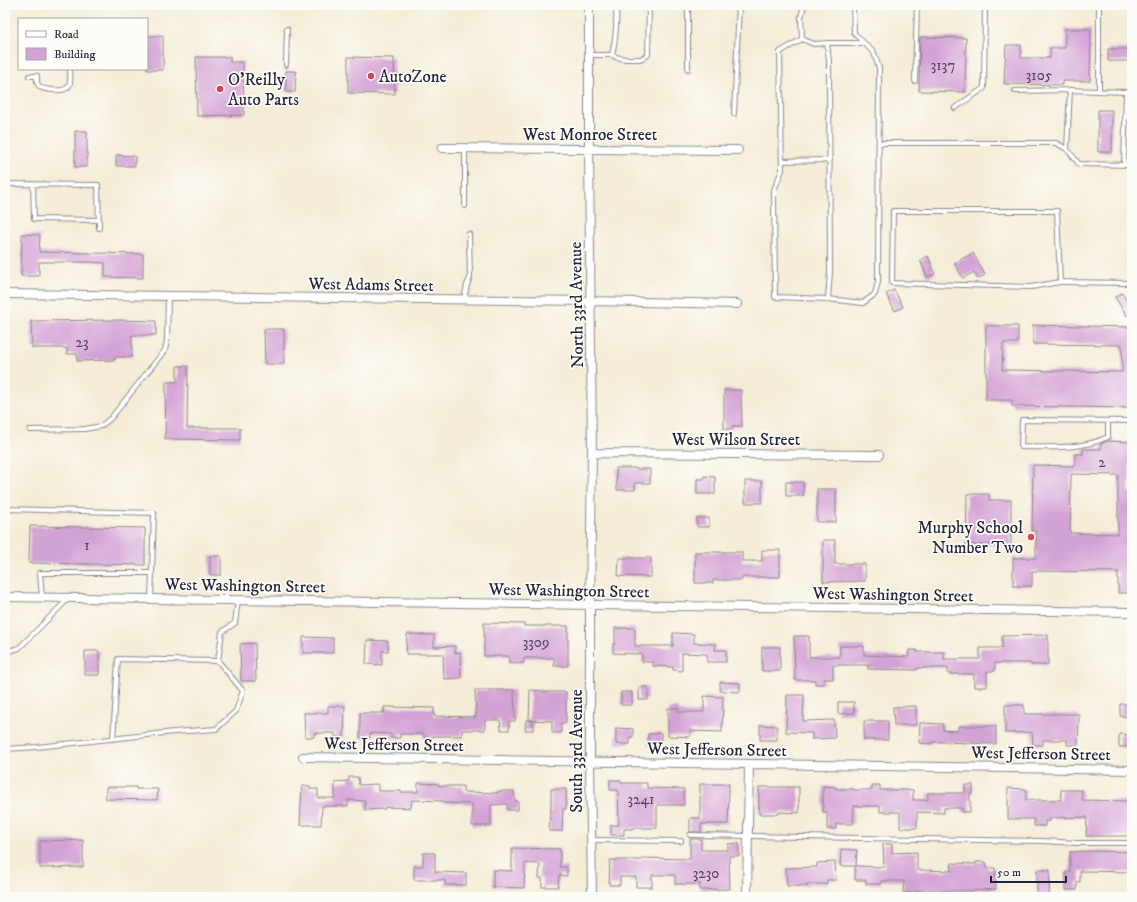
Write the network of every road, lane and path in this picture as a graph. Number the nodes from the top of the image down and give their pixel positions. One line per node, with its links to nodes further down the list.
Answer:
1 (589, 5): 15 (street, North 33rd Avenue)
2 (616, 5): 16 (lane)
3 (649, 5): 16 (lane)
4 (688, 5): 18 (lane)
5 (739, 5): 28 (lane)
6 (804, 5): 12 (lane)
7 (853, 5): 14 (lane)
8 (917, 5): 21 (lane)
9 (985, 5): 27 (lane)
10 (1099, 5): 24 (lane)
11 (287, 29): 17 (lane)
12 (802, 39): 13 (lane); 36 (lane)
13 (827, 43): 14 (lane); 35 (lane)
14 (863, 43): 29 (lane)
15 (589, 55): 16 (lane); 32 (street, North 33rd Avenue)
16 (612, 55)
17 (286, 64)
18 (688, 68)
19 (70, 70): 20 (lane)
20 (29, 76)
21 (916, 81)
22 (1070, 90): 23 (lane); 24 (lane); 33 (lane)
23 (1015, 91)
24 (1099, 91): 25 (lane)
25 (1126, 92): 26 (lane); 37 (lane)
26 (1132, 92)
27 (955, 108)
28 (734, 114)
29 (879, 143): 33 (lane); 49 (lane)
30 (442, 148): 31 (street, West Monroe Street)
31 (465, 148): 32 (street, West Monroe Street); 41 (lane)
32 (589, 149): 34 (street, West Monroe Street); 51 (street, North 33rd Avenue)
33 (1067, 149): 37 (lane)
34 (738, 150)
35 (830, 160): 36 (lane); 49 (lane)
36 (782, 161): 49 (lane)
37 (1124, 165): 38 (lane)
38 (1132, 165)
39 (5, 184): 40 (lane)
40 (33, 184): 42 (lane); 42 (lane)
41 (465, 206)
42 (99, 220): 43 (lane)
43 (99, 228)
44 (469, 234): 50 (lane)
45 (1060, 282): 45 (lane); 46 (lane)
46 (1132, 283)
47 (5, 294): 48 (street, West Adams Street)
48 (168, 296): 50 (street, West Adams Street); 55 (lane)
49 (828, 299)
50 (464, 300): 51 (street, West Adams Street)
51 (591, 301): 52 (street, West Adams Street); 56 (street, North 33rd Avenue)
52 (737, 304)
53 (1108, 421): 53 (lane); 54 (lane)
54 (1132, 421)
55 (30, 430)
56 (592, 453): 57 (street, West Wilson Street); 65 (street, North 33rd Avenue)
57 (879, 455)
58 (5, 509): 59 (lane)
59 (152, 573): 61 (lane); 63 (lane)
60 (5, 597): 61 (street, West Washington Street)
61 (42, 597): 62 (street, West Washington Street)
62 (70, 597): 63 (street, West Washington Street); 67 (lane)
63 (151, 599): 64 (street, West Washington Street)
64 (238, 600): 65 (street, West Washington Street); 68 (lane)
65 (590, 605): 66 (street, West Washington Street); 72 (street, South 33rd Avenue)
66 (1132, 612)
67 (5, 652)
68 (218, 661): 69 (lane); 69 (lane)
69 (112, 739): 70 (lane)
70 (5, 749)
71 (302, 757): 72 (street, West Jefferson Street)
72 (590, 762): 73 (street, West Jefferson Street); 77 (street, South 33rd Avenue)
73 (749, 764): 74 (street, West Jefferson Street); 76 (street)
74 (1132, 770)
75 (690, 835): 76 (lane)
76 (748, 836): 79 (lane); 81 (street)
77 (591, 840): 78 (lane); 80 (street, South 33rd Avenue)
78 (681, 840)
79 (1132, 842)
80 (592, 897)
81 (747, 897)

